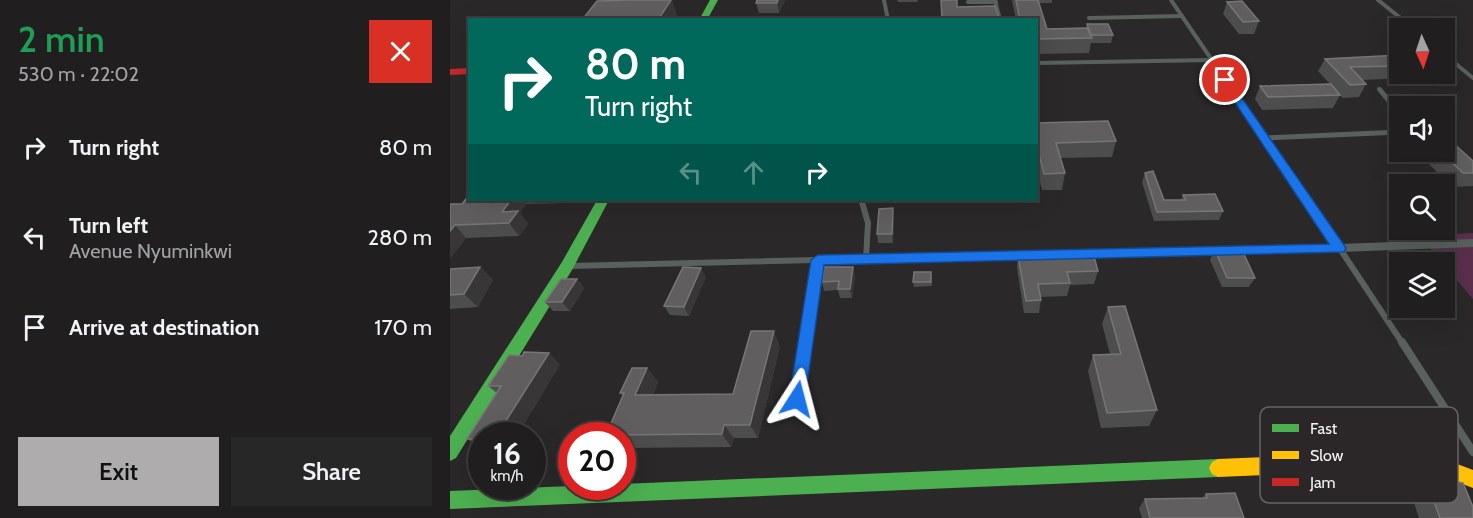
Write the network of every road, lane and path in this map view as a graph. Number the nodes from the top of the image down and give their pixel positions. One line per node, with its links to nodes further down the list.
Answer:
1 (714, 0): 8 (street)
2 (884, 0): 9 (lane)
3 (1171, 0): 7 (lane)
4 (1378, 0): 12 (lane)
5 (995, 1): 6 (lane); 10 (lane)
6 (968, 2)
7 (1182, 16): 11 (lane); 13 (lane)
8 (704, 18)
9 (888, 18)
10 (999, 18)
11 (1089, 18)
12 (1400, 18)
13 (1212, 60): 14 (lane); 20 (lane)
14 (1038, 63)
15 (1455, 63): 16 (lane)
16 (1473, 78)
17 (1379, 89): 18 (lane)
18 (1389, 101)
19 (1389, 132): 20 (lane)
20 (1263, 138): 24 (lane)
21 (602, 201): 29 (street)
22 (861, 201): 27 (lane)
23 (1473, 243): 24 (street)
24 (1340, 248): 25 (lane); 31 (lane)
25 (1079, 254)
26 (1032, 255): 27 (lane)
27 (866, 259): 28 (lane)
28 (818, 260): 29 (lane); 30 (lane)
29 (567, 266): 33 (street)
30 (797, 399)
31 (1444, 407)
32 (1458, 429): 34 (lane)
33 (450, 452)
34 (1473, 452)
35 (1260, 466): 38 (street)
36 (1458, 473): 37 (street)
37 (1473, 479)
38 (450, 500)

